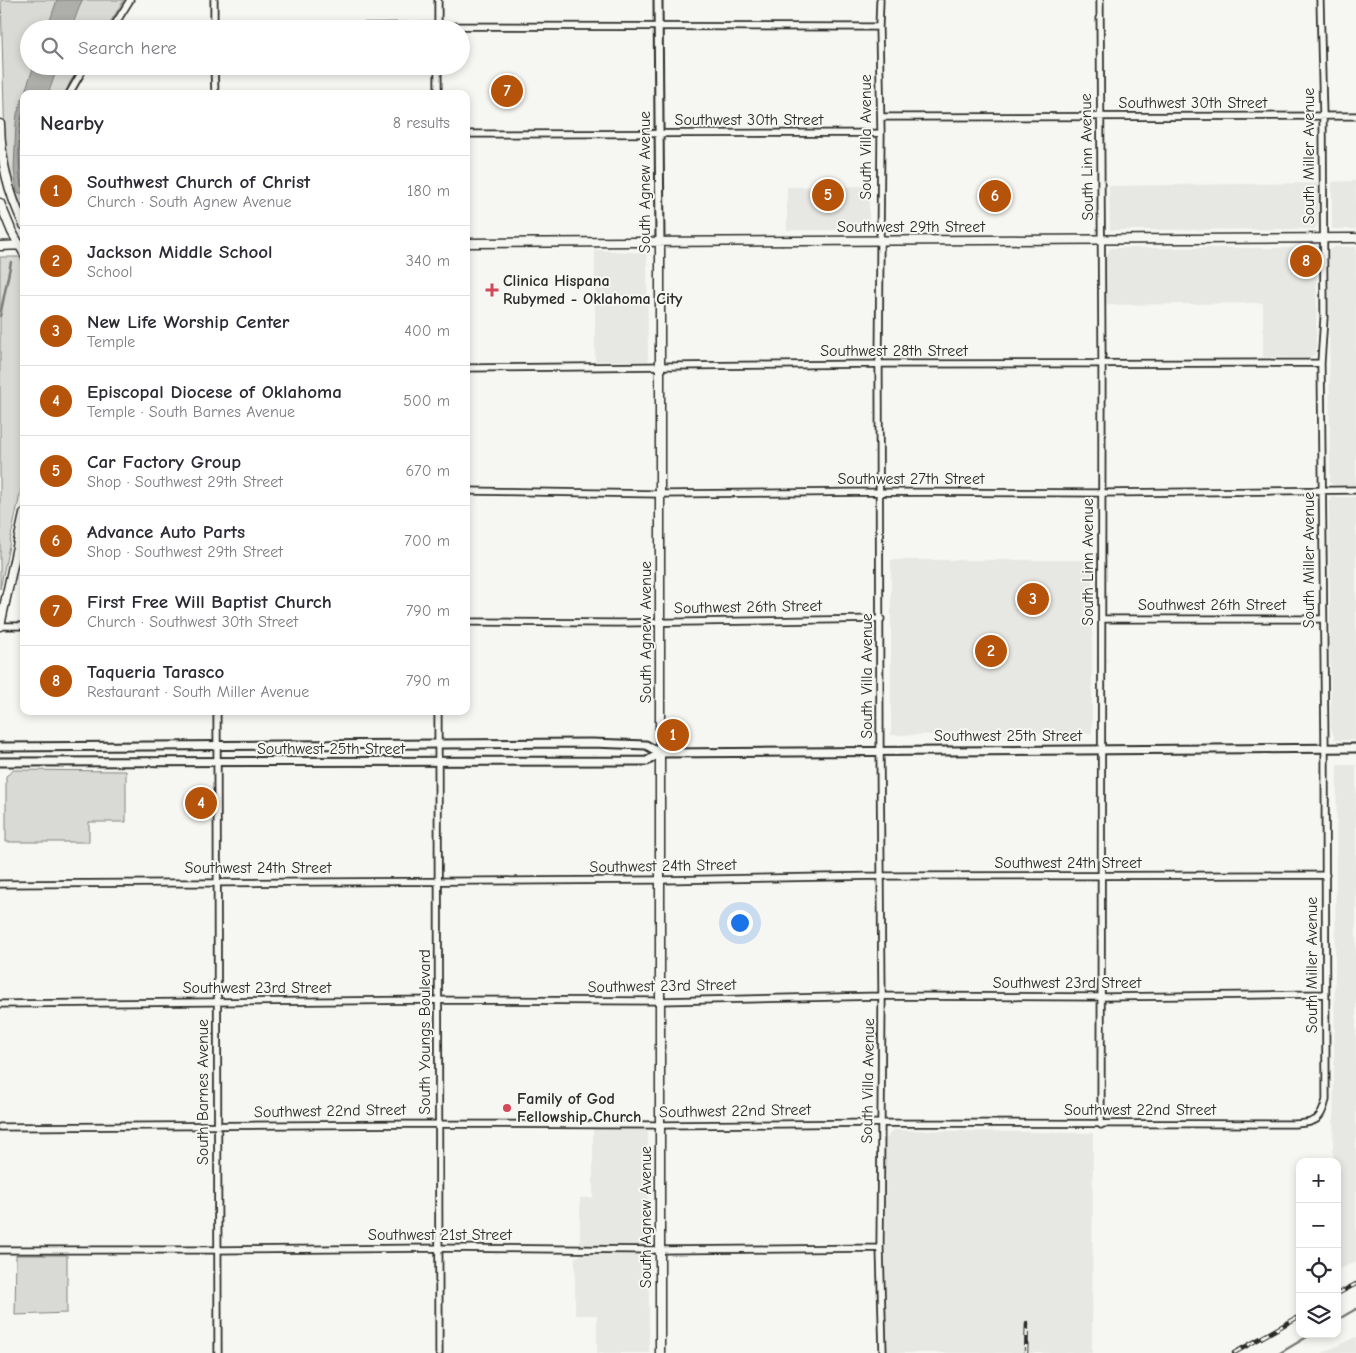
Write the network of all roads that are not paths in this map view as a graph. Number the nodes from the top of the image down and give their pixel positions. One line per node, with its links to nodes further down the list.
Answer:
1 (130, 0): 8 (street)
2 (214, 0): 9 (street)
3 (438, 0): 10 (street)
4 (658, 0): 11 (street, South Agnew Avenue)
5 (880, 0): 12 (street, South Villa Avenue)
6 (1100, 0): 23 (street, South Linn Avenue)
7 (1320, 0): 20 (street, South Miller Avenue)
8 (117, 20)
9 (214, 20)
10 (438, 20)
11 (659, 26): 12 (street); 13 (street); 27 (street, South Agnew Avenue)
12 (879, 26): 22 (street, South Villa Avenue)
13 (470, 27)
14 (80, 75): 17 (street)
15 (214, 75): 18 (street)
16 (438, 75): 19 (street)
17 (72, 90)
18 (215, 90)
19 (438, 90)
20 (1323, 116): 21 (street, Southwest 30th Street); 23 (street, Southwest 30th Street); 31 (street, South Miller Avenue)
21 (1356, 116)
22 (881, 117): 23 (street, Southwest 30th Street); 25 (street, South Villa Avenue)
23 (1100, 117): 33 (street, South Linn Avenue)
24 (0, 124): 28 (main road)
25 (881, 132): 27 (street, Southwest 30th Street); 34 (street, South Villa Avenue)
26 (470, 134): 27 (street, Southwest 30th Street)
27 (659, 134): 35 (street, South Agnew Avenue)
28 (0, 137): 30 (main road)
29 (0, 203): 37 (main road)
30 (20, 215)
31 (1323, 238): 32 (main road, Southwest 29th Street); 33 (main road, Southwest 29th Street); 40 (street, South Miller Avenue)
32 (1356, 238)
33 (1102, 240): 34 (main road, Southwest 29th Street); 42 (street, South Linn Avenue)
34 (880, 241): 35 (main road, Southwest 29th Street); 41 (street, South Villa Avenue)
35 (660, 242): 36 (main road, Southwest 29th Street); 43 (main road, South Agnew Avenue)
36 (470, 243)
37 (20, 245)
38 (0, 246): 39 (main road)
39 (20, 248)
40 (1321, 363): 42 (street, Southwest 28th Street); 45 (street, South Miller Avenue)
41 (879, 364): 42 (street, Southwest 28th Street); 43 (street, Southwest 28th Street); 48 (street, South Villa Avenue)
42 (1102, 364): 49 (street, South Linn Avenue)
43 (659, 367): 44 (street, Southwest 28th Street); 50 (main road, South Agnew Avenue)
44 (470, 368)
45 (1322, 490): 46 (street, Southwest 27th Street); 49 (street, Southwest 27th Street); 53 (street, South Miller Avenue)
46 (1356, 490)
47 (470, 491): 50 (street, Southwest 27th Street)
48 (880, 492): 49 (street, Southwest 27th Street); 50 (street, Southwest 27th Street); 52 (street, South Villa Avenue)
49 (1102, 493): 54 (street, South Linn Avenue)
50 (659, 494): 56 (main road, South Agnew Avenue)
51 (20, 533): 57 (main road)
52 (881, 619): 56 (street, Southwest 26th Street); 67 (street, South Villa Avenue)
53 (1323, 619): 54 (street, Southwest 26th Street); 64 (street, South Miller Avenue)
54 (1102, 620): 66 (street, South Linn Avenue)
55 (470, 622): 56 (street, Southwest 26th Street)
56 (660, 622): 68 (main road, South Agnew Avenue)
57 (0, 626): 58 (street)
58 (20, 626)
59 (217, 715): 62 (street, South Barnes Avenue)
60 (438, 715): 61 (street, South Youngs Boulevard)
61 (438, 745): 62 (street, Southwest 25th Street); 68 (street, Southwest 25th Street); 70 (street, South Youngs Boulevard)
62 (217, 746): 63 (street, Southwest 25th Street); 71 (street, South Barnes Avenue)
63 (0, 747)
64 (1325, 748): 65 (street, Southwest 25th Street); 66 (street, Southwest 25th Street); 72 (street, South Miller Avenue)
65 (1356, 748)
66 (1102, 749): 67 (street, Southwest 25th Street); 74 (street, South Linn Avenue)
67 (880, 751): 68 (street, Southwest 25th Street); 73 (street, South Villa Avenue)
68 (660, 753): 70 (street, Southwest 25th Street); 76 (main road, South Agnew Avenue)
69 (0, 762): 71 (street, Southwest 25th Street)
70 (438, 762): 71 (street, Southwest 25th Street); 75 (street, South Youngs Boulevard)
71 (217, 763): 77 (street, South Barnes Avenue)
72 (1326, 874): 74 (street, Southwest 24th Street); 79 (street, South Miller Avenue)
73 (882, 876): 74 (street, Southwest 24th Street); 76 (street, Southwest 24th Street); 80 (street, South Villa Avenue)
74 (1101, 877): 81 (street, South Linn Avenue)
75 (438, 880): 76 (street, Southwest 24th Street); 77 (street, Southwest 24th Street); 82 (street, South Youngs Boulevard)
76 (660, 880): 83 (main road, South Agnew Avenue)
77 (217, 882): 78 (street, Southwest 24th Street); 84 (street, South Barnes Avenue)
78 (0, 884)
79 (1325, 994): 81 (street, Southwest 23rd Street); 86 (street, South Miller Avenue)
80 (882, 996): 81 (street, Southwest 23rd Street); 83 (street, Southwest 23rd Street); 87 (street, South Villa Avenue)
81 (1101, 997): 90 (street, South Linn Avenue)
82 (438, 1000): 83 (street, Southwest 23rd Street); 84 (street, Southwest 23rd Street); 88 (street, South Youngs Boulevard)
83 (660, 1001): 89 (main road, South Agnew Avenue)
84 (217, 1002): 85 (street, Southwest 23rd Street); 92 (street, South Barnes Avenue)
85 (0, 1004)
86 (1318, 1119): 90 (street, Southwest 22nd Street)
87 (880, 1123): 89 (street, Southwest 22nd Street); 90 (street, Southwest 22nd Street); 94 (street, South Villa Avenue)
88 (439, 1124): 89 (street, Southwest 22nd Street); 92 (street, Southwest 22nd Street); 93 (street, South Youngs Boulevard)
89 (660, 1125): 97 (main road, South Agnew Avenue)
90 (1100, 1125)
91 (0, 1126): 92 (street, Southwest 22nd Street)
92 (216, 1126): 96 (street, South Barnes Avenue)
93 (438, 1248): 96 (street, Southwest 21st Street); 97 (street, Southwest 21st Street); 99 (street, South Youngs Boulevard)
94 (880, 1248): 97 (street, Southwest 21st Street); 101 (street, South Villa Avenue)
95 (0, 1250): 96 (street, Southwest 21st Street)
96 (218, 1250): 98 (street, South Barnes Avenue)
97 (660, 1250): 100 (main road, South Agnew Avenue)
98 (218, 1353)
99 (439, 1353)
100 (660, 1353)
101 (883, 1353)

